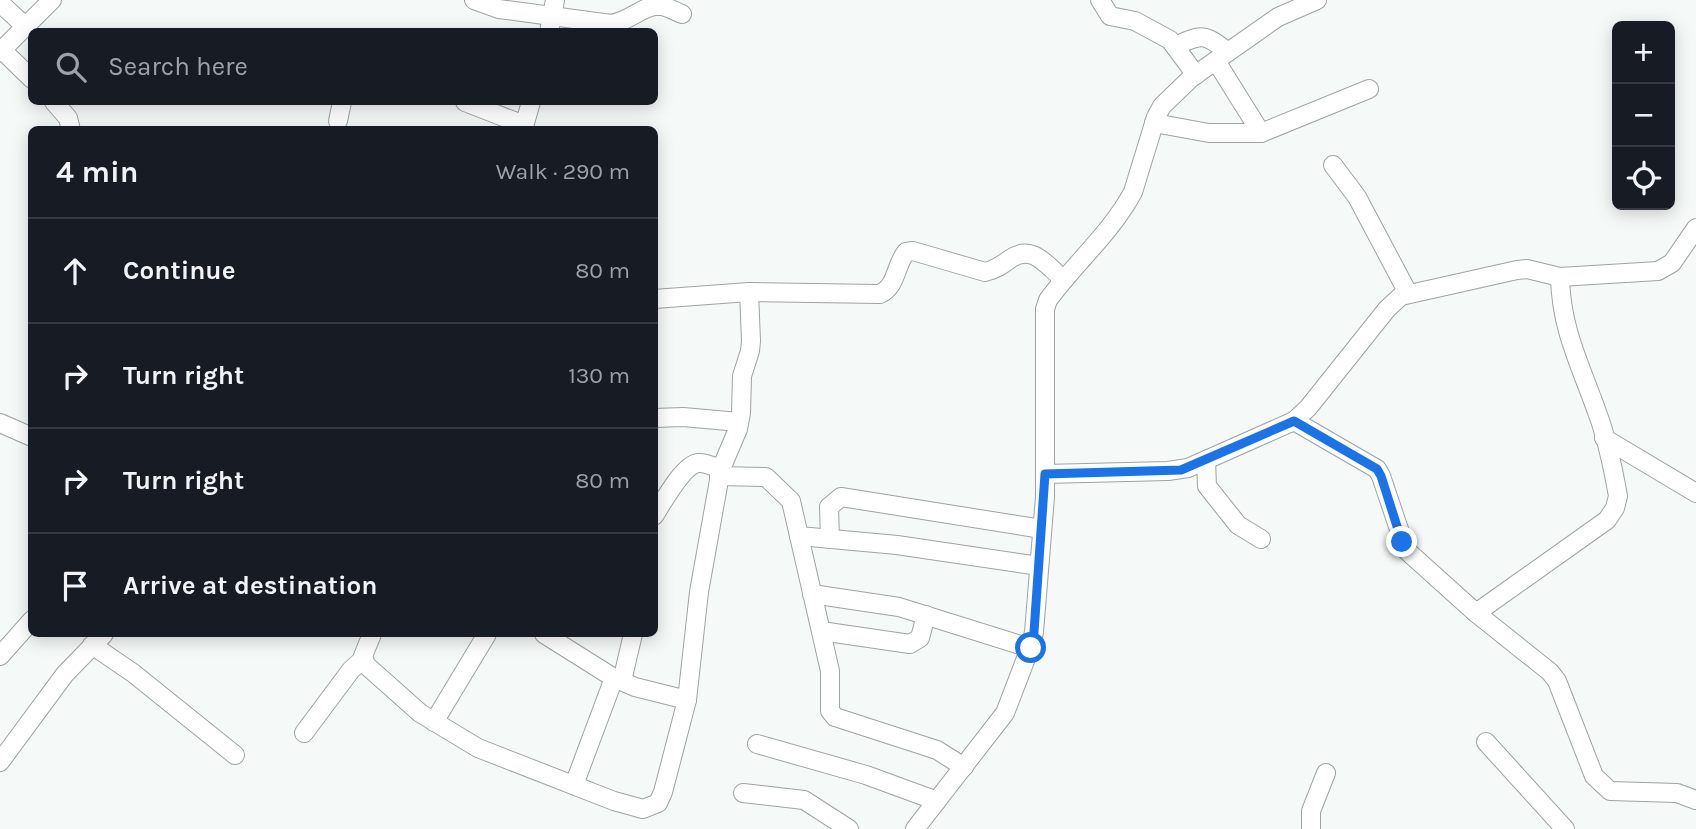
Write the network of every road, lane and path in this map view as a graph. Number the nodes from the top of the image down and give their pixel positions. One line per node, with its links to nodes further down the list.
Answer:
1 (52, 0): 8 (street)
2 (474, 0): 7 (street)
3 (1100, 0): 9 (street)
4 (1317, 0): 11 (street)
5 (0, 3): 8 (street)
6 (682, 14): 7 (street)
7 (552, 16)
8 (25, 26): 10 (street)
9 (1175, 46): 11 (street); 13 (street)
10 (1, 51): 12 (street)
11 (1222, 57): 13 (street); 24 (street)
12 (28, 75)
13 (1196, 75): 20 (street)
14 (1369, 89): 24 (street)
15 (57, 105): 21 (street)
16 (341, 105): 19 (street)
17 (472, 105): 22 (street)
18 (530, 105): 23 (street)
19 (338, 121)
20 (1154, 123): 24 (street); 28 (street)
21 (70, 126)
22 (522, 126)
23 (524, 126)
24 (1261, 133)
25 (1333, 165): 30 (street)
26 (1696, 228): 27 (street)
27 (1560, 277): 30 (street); 37 (street)
28 (1065, 280): 29 (street); 40 (street)
29 (749, 292): 31 (street); 34 (street)
30 (1408, 293): 33 (street)
31 (658, 299)
32 (658, 418): 34 (street)
33 (1294, 421): 38 (street); 49 (street)
34 (739, 422): 39 (street)
35 (0, 423): 36 (street)
36 (28, 435)
37 (1604, 438): 41 (street); 49 (street)
38 (1206, 460): 40 (street); 46 (street)
39 (720, 473): 42 (street); 44 (street); 62 (street)
40 (1045, 474): 43 (street)
41 (1696, 493)
42 (658, 510)
43 (1042, 530): 45 (street); 47 (street)
44 (799, 537): 45 (street); 48 (street)
45 (830, 539): 47 (street)
46 (1261, 539)
47 (1039, 566): 58 (street)
48 (812, 594): 50 (street); 52 (street)
49 (1476, 612): 73 (street)
50 (926, 615): 52 (street); 58 (street)
51 (28, 624): 59 (street)
52 (821, 631): 69 (street)
53 (370, 637): 60 (street)
54 (485, 637): 63 (street)
55 (631, 637): 61 (street)
56 (98, 639): 67 (street); 68 (street)
57 (572, 641): 61 (street)
58 (1031, 648): 69 (street)
59 (0, 656)
60 (363, 659): 63 (street); 64 (street)
61 (618, 680): 62 (street); 71 (street)
62 (687, 700): 71 (street)
63 (434, 722): 71 (street)
64 (304, 733)
65 (1486, 742): 75 (street)
66 (757, 744): 74 (street)
67 (235, 755)
68 (0, 762)
69 (964, 766): 74 (street)
70 (1326, 773): 78 (street)
71 (574, 785)
72 (743, 793): 76 (street)
73 (1696, 800)
74 (937, 802): 77 (street)
75 (1562, 828)
76 (849, 829)
77 (915, 829)
78 (1311, 829)

